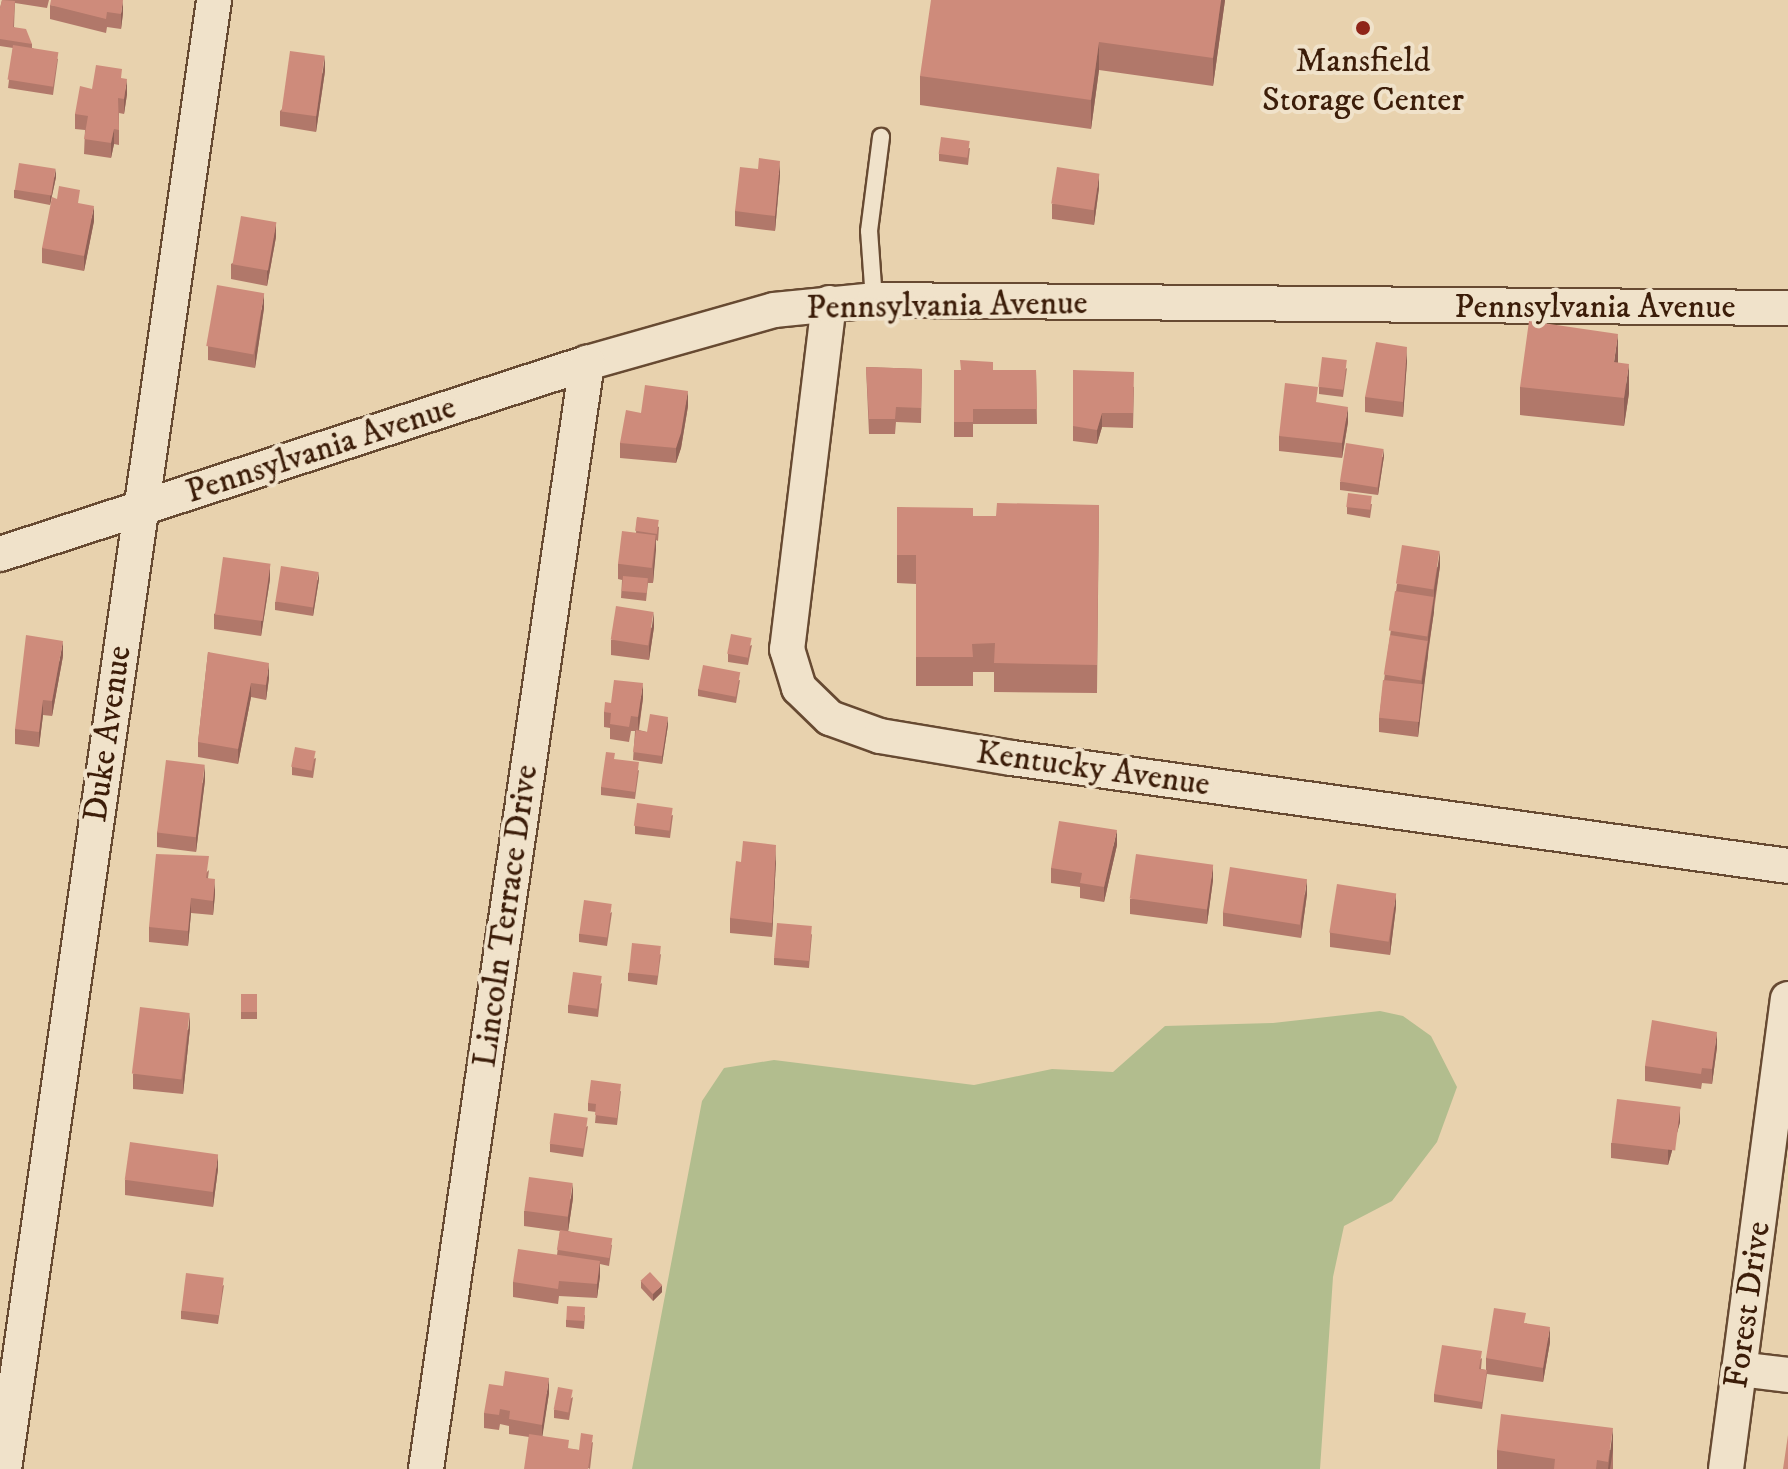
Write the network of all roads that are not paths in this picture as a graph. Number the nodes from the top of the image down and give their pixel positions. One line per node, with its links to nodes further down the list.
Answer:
1 (214, 0): 7 (street, Duke Avenue)
2 (881, 137): 3 (lane)
3 (874, 300): 4 (street, Pennsylvania Avenue); 5 (street, Pennsylvania Avenue)
4 (829, 303): 6 (street, Pennsylvania Avenue); 9 (street, Kentucky Avenue)
5 (1788, 308)
6 (587, 363): 7 (street, Pennsylvania Avenue); 14 (street, Lincoln Terrace Drive)
7 (139, 510): 8 (street, Pennsylvania Avenue); 13 (street, Duke Avenue)
8 (0, 554)
9 (1788, 866)
10 (1788, 999): 11 (street, Forest Drive)
11 (1739, 1369): 12 (street); 15 (street, Forest Drive)
12 (1788, 1375)
13 (4, 1469)
14 (426, 1469)
15 (1726, 1469)

